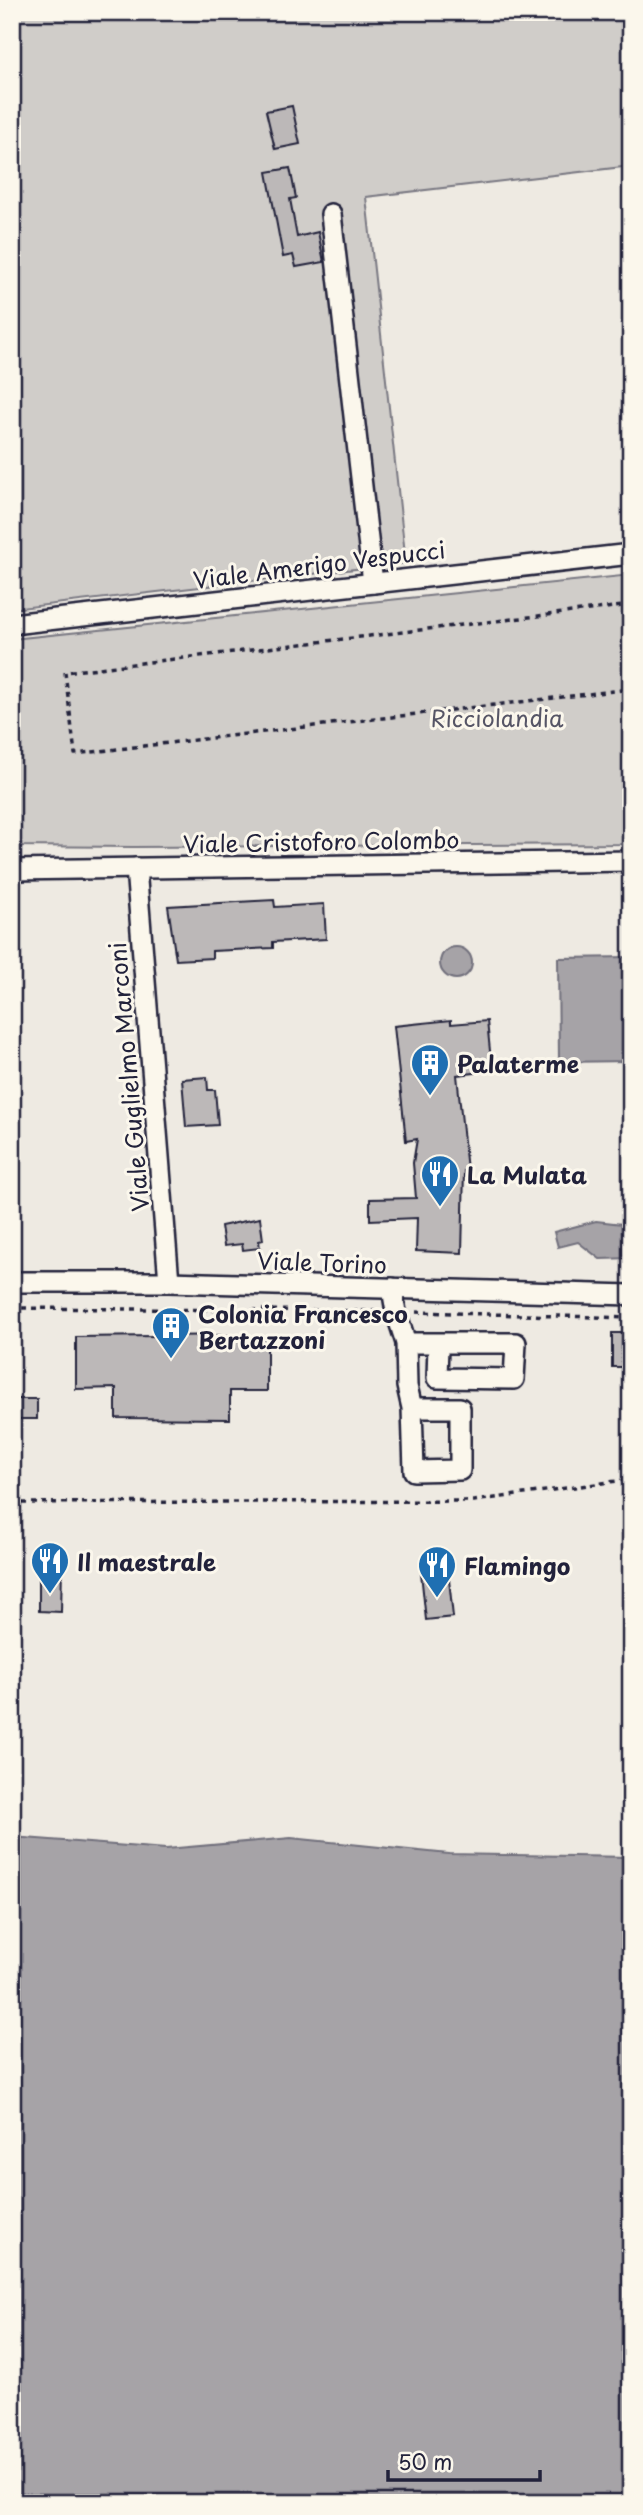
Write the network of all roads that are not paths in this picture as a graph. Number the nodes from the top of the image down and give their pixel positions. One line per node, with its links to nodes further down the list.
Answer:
1 (331, 214): 3 (street)
2 (631, 554): 3 (street, Viale Amerigo Vespucci)
3 (373, 583): 4 (street, Viale Amerigo Vespucci)
4 (12, 624)
5 (631, 861): 6 (street, Viale Cristoforo Colombo)
6 (136, 868): 7 (street, Viale Cristoforo Colombo); 9 (street, Viale Guglielmo Marconi)
7 (12, 870)
8 (12, 1282): 9 (street, Viale Torino)
9 (169, 1282): 10 (street, Viale Torino)
10 (392, 1288): 11 (street, Viale Torino); 12 (street)
11 (631, 1295)
12 (406, 1343): 13 (street); 14 (street)
13 (438, 1344)
14 (412, 1408)

